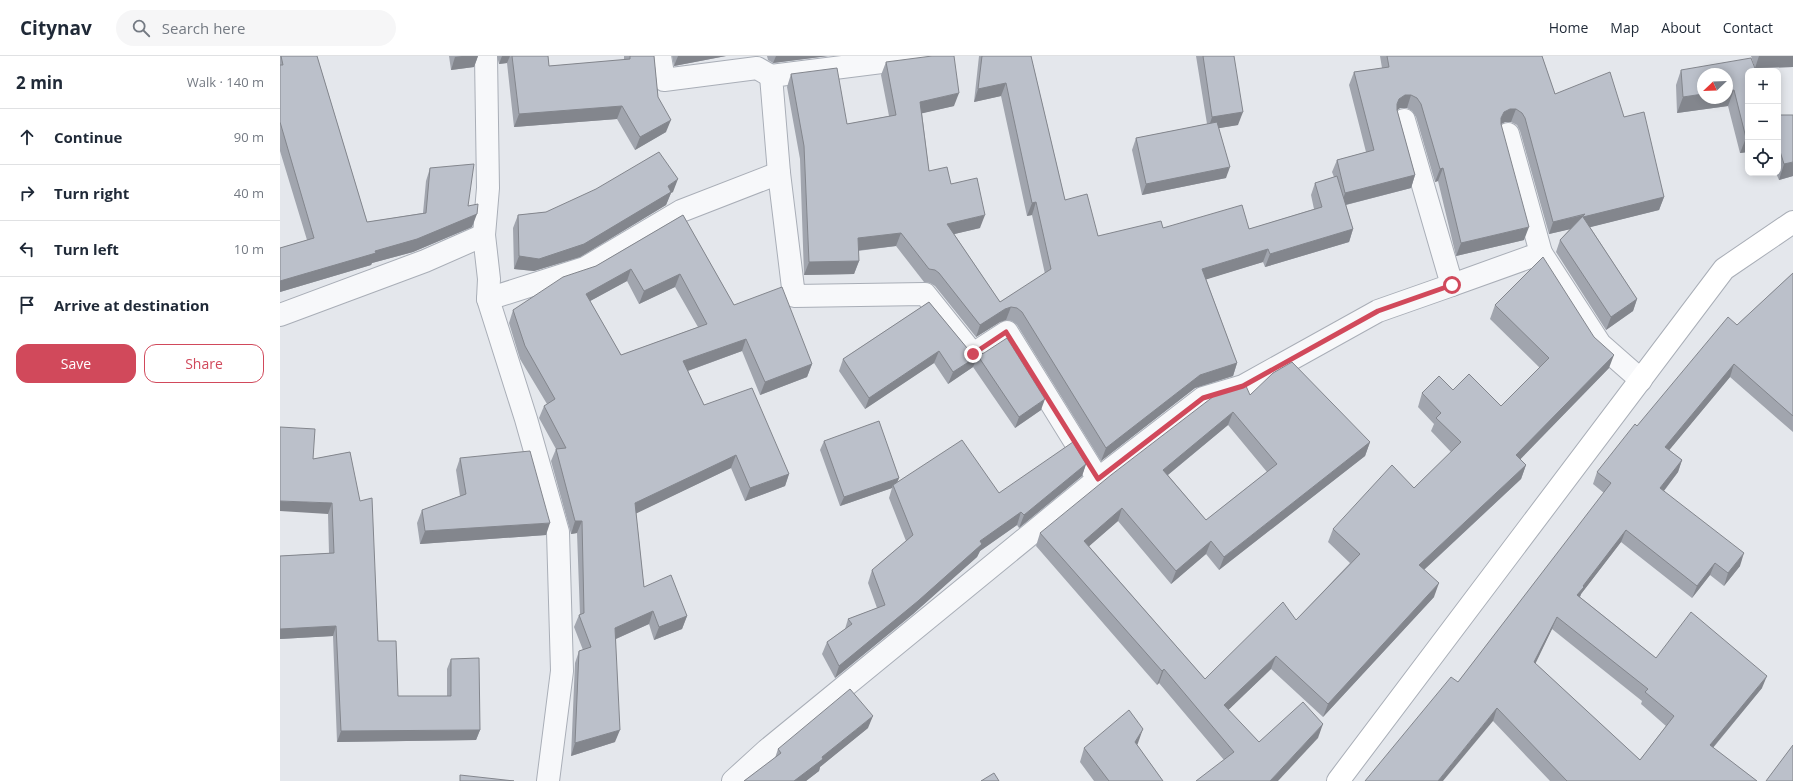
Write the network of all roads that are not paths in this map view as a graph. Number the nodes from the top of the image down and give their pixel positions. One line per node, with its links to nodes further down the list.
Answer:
1 (486, 56): 9 (street)
2 (660, 56): 4 (street)
3 (929, 56): 4 (street)
4 (771, 76): 7 (street)
5 (1404, 120): 11 (street)
6 (1508, 134): 10 (street)
7 (779, 173): 12 (street); 15 (street)
8 (1793, 222): 14 (main road)
9 (484, 235): 12 (street); 13 (street)
10 (1541, 253): 11 (street); 14 (street)
11 (1452, 285): 15 (street)
12 (488, 299): 16 (street)
13 (280, 315)
14 (1641, 380): 18 (main road)
15 (1098, 479): 17 (street)
16 (548, 781)
17 (733, 781)
18 (1338, 781)

